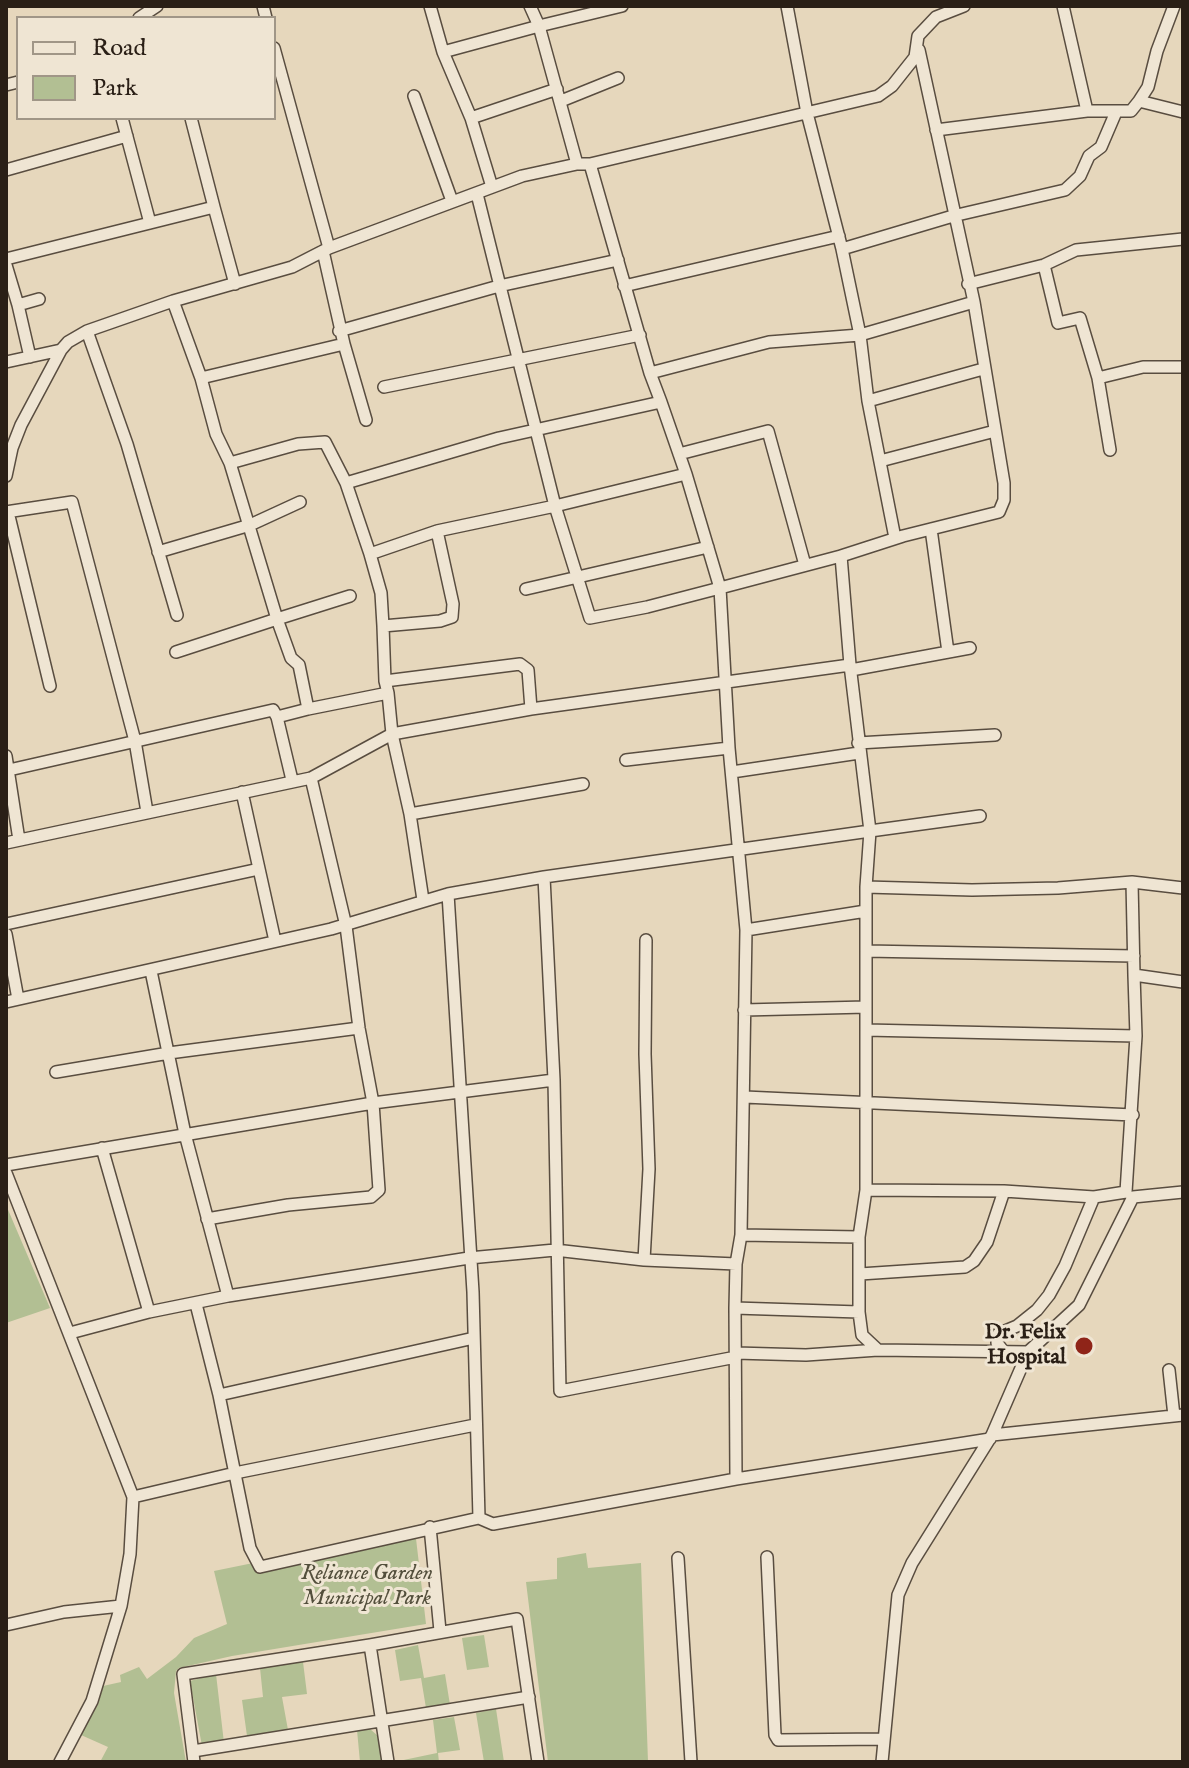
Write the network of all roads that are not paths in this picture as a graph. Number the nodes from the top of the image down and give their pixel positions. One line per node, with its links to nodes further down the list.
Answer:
1 (160, 6): 9 (street)
2 (430, 6): 12 (street)
3 (530, 6): 10 (street)
4 (622, 6): 10 (street)
5 (787, 6): 21 (street)
6 (964, 6): 11 (street)
7 (1063, 6): 18 (street)
8 (1174, 6): 17 (street)
9 (142, 16)
10 (539, 26): 12 (street); 15 (street)
11 (917, 41): 21 (street); 25 (street)
12 (443, 52): 22 (street)
13 (276, 56): 39 (street)
14 (618, 78): 15 (street)
15 (559, 95): 22 (street); 27 (street)
16 (414, 96): 32 (street)
17 (1139, 101): 19 (street); 20 (street)
18 (1087, 111): 19 (street); 25 (street)
19 (1116, 112): 34 (street)
20 (1183, 112)
21 (807, 113): 28 (street); 36 (street)
22 (471, 118): 30 (street)
23 (123, 120): 26 (street)
24 (192, 120): 33 (street)
25 (936, 130): 34 (street)
26 (127, 136): 29 (street); 35 (street)
27 (577, 164): 28 (street); 30 (street)
28 (590, 164): 40 (street)
29 (6, 170)
30 (492, 187): 31 (street)
31 (477, 194): 32 (street); 45 (street)
32 (452, 201): 39 (street)
33 (214, 207): 35 (street); 43 (street)
34 (953, 216): 38 (street); 44 (street)
35 (150, 223): 41 (street)
36 (839, 236): 38 (street); 46 (street)
37 (1183, 239): 42 (street)
38 (842, 249): 54 (street)
39 (326, 250): 43 (street); 52 (street)
40 (618, 260): 45 (street); 46 (street)
41 (6, 262): 50 (street)
42 (1044, 265): 44 (street); 64 (street)
43 (235, 284): 48 (street)
44 (968, 284): 49 (street)
45 (499, 286): 52 (street); 58 (street)
46 (624, 286): 53 (street)
47 (39, 299): 50 (street)
48 (173, 301): 51 (street); 63 (street)
49 (974, 302): 54 (street); 61 (street)
50 (18, 305): 57 (street)
51 (87, 331): 56 (street); 88 (street)
52 (339, 331): 55 (street)
53 (640, 335): 58 (street); 62 (street)
54 (860, 335): 62 (street); 66 (street)
55 (344, 344): 63 (street); 68 (street)
56 (61, 350): 57 (street); 69 (street)
57 (30, 357): 59 (street)
58 (519, 360): 65 (street); 71 (street)
59 (6, 362)
60 (1183, 367): 64 (street)
61 (983, 369): 66 (street); 72 (street)
62 (650, 373): 67 (street)
63 (201, 378): 76 (street)
64 (1098, 378): 73 (street)
65 (384, 387)
66 (868, 401): 75 (street)
67 (661, 402): 71 (street); 74 (street)
68 (366, 420)
69 (21, 425): 70 (street); 78 (street)
70 (6, 429)
71 (537, 431): 79 (street); 81 (street)
72 (995, 431): 75 (street); 84 (street)
73 (1110, 450)
74 (679, 454): 77 (street); 91 (street)
75 (880, 461): 86 (street)
76 (230, 463): 79 (street); 83 (street)
77 (686, 474): 81 (street); 87 (street)
78 (6, 476)
79 (346, 483): 89 (street)
80 (300, 502): 83 (street)
81 (555, 506): 85 (street); 92 (street)
82 (7, 512): 104 (street); 111 (street)
83 (250, 525): 88 (street); 97 (street)
84 (931, 529): 86 (street); 101 (street)
85 (437, 531): 89 (street); 98 (street)
86 (895, 538): 90 (street)
87 (708, 547): 92 (street); 93 (street)
88 (158, 552): 96 (street)
89 (370, 554): 98 (street)
90 (841, 556): 91 (street); 102 (street)
91 (805, 565): 93 (street)
92 (577, 579): 93 (street); 94 (street)
93 (720, 588): 103 (street)
94 (526, 589)
95 (350, 596): 97 (street)
96 (177, 615)
97 (277, 619): 100 (street); 106 (street)
98 (383, 626): 105 (street)
99 (970, 648): 101 (street)
100 (176, 652)
101 (948, 652): 102 (street)
102 (850, 667): 103 (street); 113 (street)
103 (727, 682): 107 (street); 112 (street)
104 (50, 686)
105 (387, 687): 106 (street); 107 (street); 109 (street)
106 (308, 709): 108 (street)
107 (531, 709): 109 (street)
108 (277, 717): 111 (street); 119 (street)
109 (392, 734): 118 (street); 123 (street)
110 (995, 735): 113 (street)
111 (135, 741): 116 (street); 122 (street)
112 (729, 748): 115 (street); 117 (street)
113 (858, 748): 117 (street); 125 (street)
114 (6, 756): 116 (street)
115 (626, 760)
116 (9, 770): 126 (street)
117 (732, 772): 128 (street)
118 (311, 778): 119 (street); 138 (street)
119 (292, 780): 121 (street)
120 (583, 784): 123 (street)
121 (242, 792): 122 (street); 129 (street)
122 (147, 812): 126 (street)
123 (410, 814): 135 (street)
124 (980, 816): 125 (street)
125 (870, 831): 128 (street); 132 (street)
126 (19, 840): 127 (street)
127 (6, 843)
128 (739, 849): 130 (street); 139 (street)
129 (259, 869): 137 (street); 142 (street)
130 (544, 877): 134 (street); 156 (street)
131 (1132, 882): 132 (street); 133 (street); 144 (street)
132 (866, 887): 136 (street)
133 (1183, 888)
134 (448, 894): 135 (street); 157 (street)
135 (423, 900): 138 (street)
136 (866, 911): 139 (street); 143 (street)
137 (6, 924)
138 (346, 926): 142 (street); 151 (street)
139 (746, 930): 150 (street)
140 (6, 934): 148 (street)
141 (646, 940): 175 (street)
142 (275, 941): 145 (street)
143 (866, 951): 144 (street); 149 (street)
144 (1134, 956): 146 (street)
145 (151, 971): 148 (street); 154 (street)
146 (1134, 975): 147 (street); 153 (street)
147 (1183, 982)
148 (12, 1000)
149 (866, 1007): 150 (street); 152 (street)
150 (744, 1010): 158 (street)
151 (359, 1028): 154 (street); 160 (street)
152 (866, 1030): 153 (street); 159 (street)
153 (1136, 1036): 161 (street)
154 (169, 1053): 155 (street); 162 (street)
155 (56, 1072)
156 (554, 1080): 157 (street); 173 (street)
157 (461, 1090): 160 (street); 174 (street)
158 (745, 1097): 159 (street); 171 (street)
159 (866, 1102): 161 (street); 166 (street)
160 (373, 1103): 162 (street); 170 (street)
161 (1133, 1115): 169 (street)
162 (185, 1134): 163 (street); 170 (street)
163 (102, 1148): 164 (street); 181 (street)
164 (6, 1165)
165 (6, 1173): 183 (street)
166 (866, 1190): 167 (street); 172 (street)
167 (1004, 1191): 169 (street); 177 (street)
168 (1183, 1192): 187 (street)
169 (1094, 1197): 186 (street)
170 (207, 1219): 178 (street)
171 (741, 1235): 172 (street); 176 (street)
172 (859, 1237): 177 (street)
173 (555, 1250): 174 (street); 175 (street); 188 (street)
174 (469, 1258): 178 (street); 184 (street)
175 (644, 1260): 176 (street)
176 (736, 1264): 180 (street)
177 (860, 1274): 182 (street)
178 (228, 1296): 179 (street)
179 (196, 1304): 181 (street); 190 (street)
180 (735, 1308): 182 (street); 188 (street)
181 (149, 1312): 183 (street)
182 (859, 1312): 185 (street)
183 (70, 1333): 196 (street)
184 (474, 1338): 190 (street); 192 (street)
185 (878, 1350): 186 (street); 188 (street)
186 (1004, 1352): 187 (street)
187 (1028, 1352): 193 (street)
188 (736, 1355): 195 (street)
189 (1169, 1370): 191 (street)
190 (219, 1395): 194 (street)
191 (1178, 1415): 193 (street)
192 (475, 1425): 194 (street); 197 (street)
193 (991, 1437): 195 (street); 207 (street)
194 (235, 1473): 196 (street); 198 (street)
195 (736, 1479): 197 (street)
196 (133, 1497): 201 (street)
197 (479, 1518): 198 (street)
198 (430, 1527): 203 (street)
199 (767, 1557): 207 (street)
200 (678, 1558): 212 (street)
201 (121, 1606): 202 (street); 209 (street)
202 (6, 1625)
203 (440, 1631): 204 (street); 205 (street)
204 (370, 1645): 206 (street); 208 (street)
205 (529, 1697): 206 (street); 211 (street)
206 (381, 1721): 208 (street); 210 (street)
207 (884, 1739): 213 (street)
208 (193, 1756)
209 (60, 1762)
210 (388, 1762)
211 (538, 1762)
212 (691, 1762)
213 (882, 1762)

